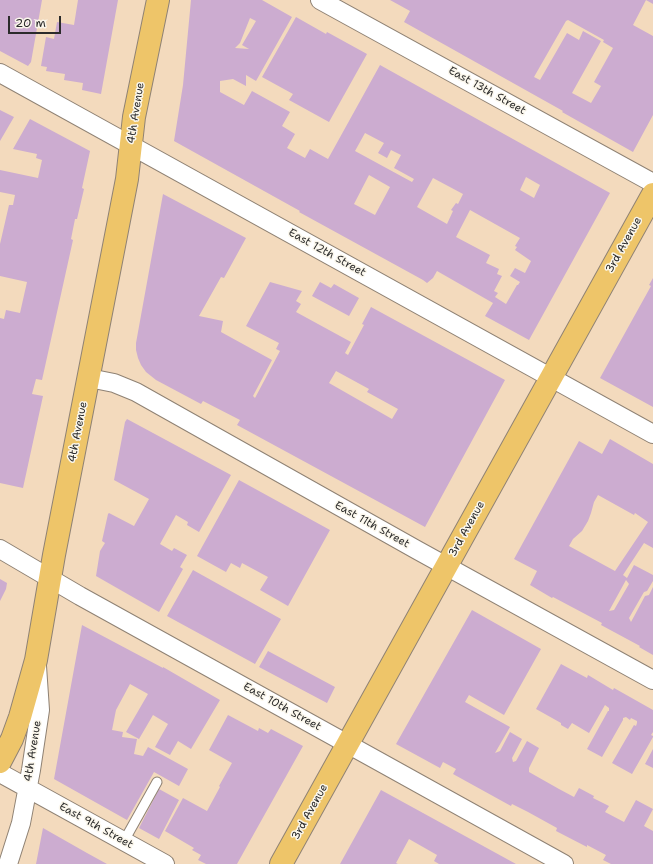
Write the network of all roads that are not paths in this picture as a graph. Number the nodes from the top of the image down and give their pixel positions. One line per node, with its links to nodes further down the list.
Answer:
1 (158, 0): 4 (main road, 4th Avenue)
2 (320, 0): 5 (street, East 13th Street)
3 (0, 73): 4 (street, East 12th Street)
4 (131, 145): 7 (main road, 4th Avenue); 8 (street, East 12th Street)
5 (653, 184)
6 (653, 194): 8 (main road, 3rd Avenue)
7 (89, 378): 11 (street, East 11th Street); 12 (main road, 4th Avenue)
8 (551, 378): 9 (street, East 12th Street); 11 (main road, 3rd Avenue)
9 (653, 434)
10 (0, 549): 12 (street, East 10th Street)
11 (447, 566): 14 (street, East 11th Street); 15 (main road, 3rd Avenue)
12 (50, 578): 13 (main road, 4th Avenue); 15 (street, East 10th Street)
13 (36, 660): 16 (main road); 19 (street, 4th Avenue)
14 (653, 680)
15 (348, 744): 23 (main road, 3rd Avenue); 24 (street, East 10th Street)
16 (0, 762)
17 (0, 773): 19 (street, East 9th Street)
18 (157, 782): 20 (lane)
19 (27, 788): 20 (street, East 9th Street); 21 (street, 4th Avenue)
20 (124, 841): 22 (street, East 9th Street)
21 (8, 864)
22 (165, 864)
23 (281, 864)
24 (564, 864)

